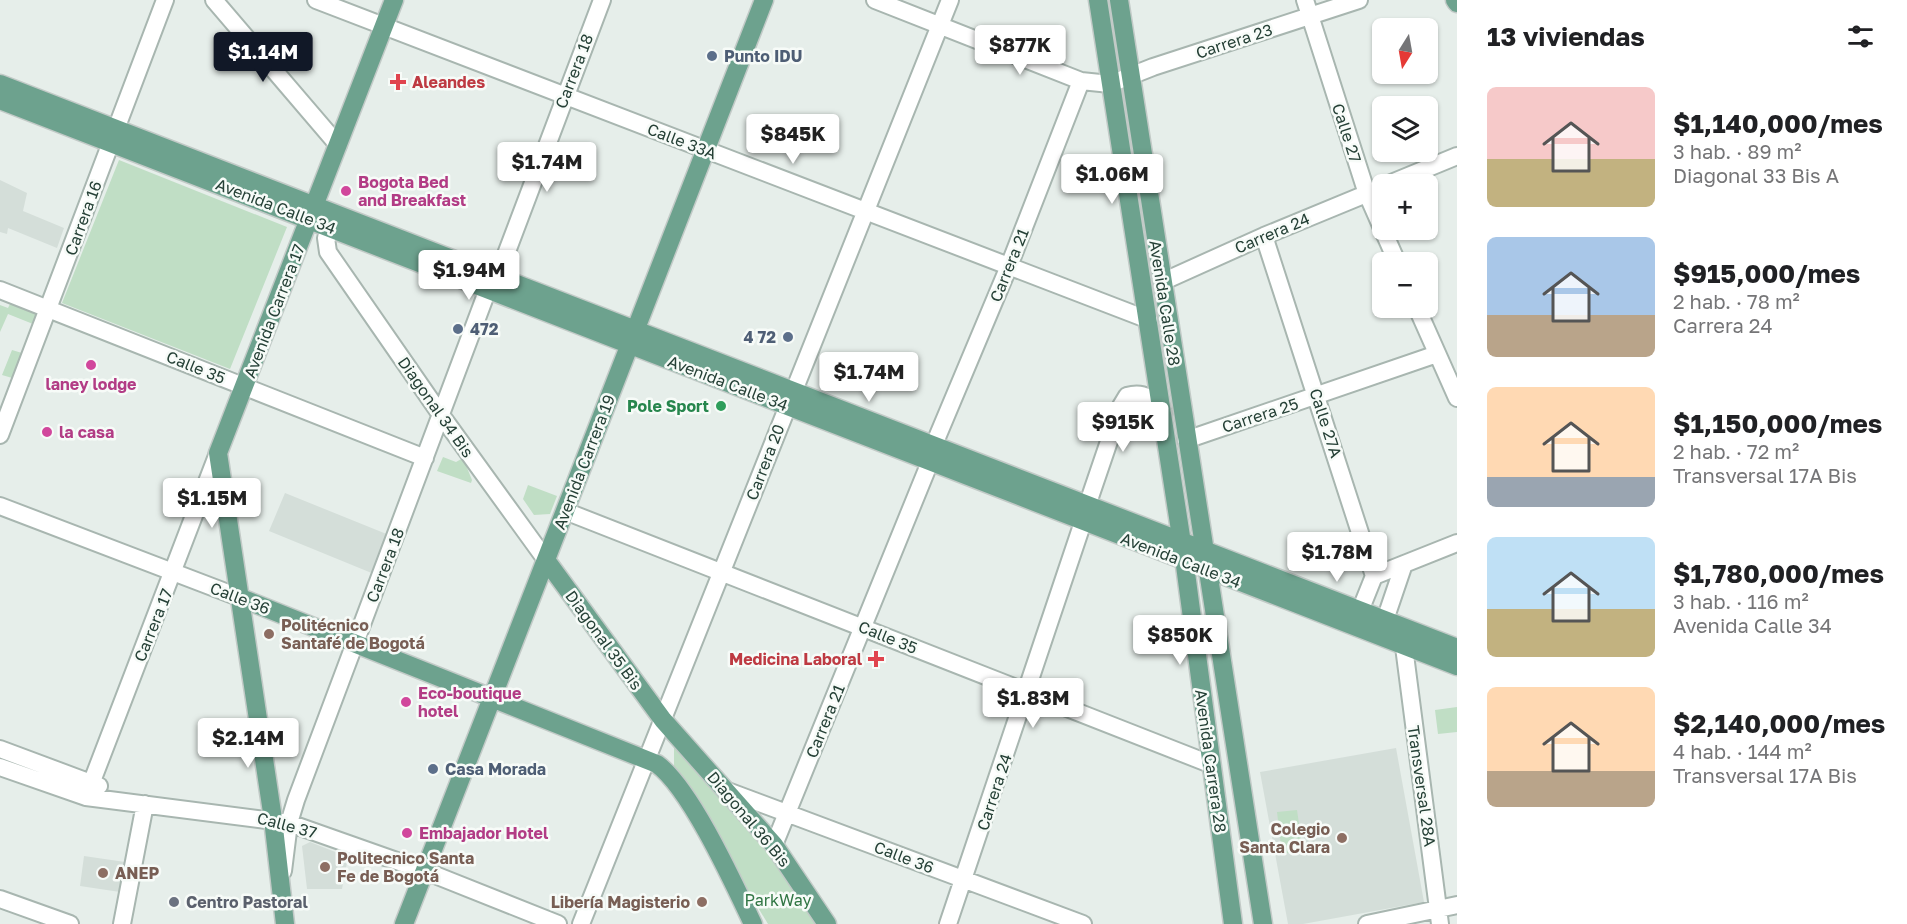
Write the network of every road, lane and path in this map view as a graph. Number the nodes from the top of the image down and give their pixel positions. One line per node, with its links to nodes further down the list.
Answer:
1 (165, 0): 21 (street, Carrera 16)
2 (214, 0): 22 (street)
3 (316, 0): 14 (street, Calle 33A)
4 (394, 0): 14 (main road, Avenida Carrera 17)
5 (602, 0): 19 (street, Carrera 18)
6 (764, 0): 23 (main road, Avenida Carrera 19)
7 (875, 0): 13 (street)
8 (950, 0): 13 (street, Carrera 20)
9 (1098, 0): 18 (main road, Avenida Calle 28)
10 (1119, 0): 15 (main road, Avenida Calle 28)
11 (1359, 0): 12 (street, Carrera 23)
12 (1307, 8): 15 (street, Carrera 23); 26 (street, Calle 27)
13 (940, 25): 16 (street); 28 (street, Carrera 20)
14 (384, 26): 19 (street, Calle 33A); 22 (main road, Avenida Carrera 17)
15 (1130, 78): 18 (street, Carrera 23); 35 (main road, Avenida Calle 28)
16 (1081, 81): 18 (street); 34 (street, Carrera 21)
17 (0, 84): 21 (main road, Avenida Calle 34)
18 (1110, 84): 40 (main road, Avenida Calle 28)
19 (565, 96): 23 (street, Calle 33A); 36 (street, Carrera 18)
20 (0, 100): 21 (main road, Avenida Calle 34)
21 (112, 136): 29 (main road, Avenida Calle 34); 38 (street, Carrera 16)
22 (338, 145): 29 (main road, Avenida Carrera 17)
23 (706, 150): 28 (street, Calle 33A); 41 (main road, Avenida Carrera 19)
24 (1457, 156): 25 (street)
25 (1413, 174)
26 (1372, 182)
27 (1372, 191): 31 (street, Carrera 24)
28 (866, 211): 34 (street, Calle 33A); 46 (street, Carrera 20)
29 (311, 213): 30 (main road, Avenida Calle 34); 32 (main road, Avenida Carrera 17); 36 (main road, Avenida Calle 34)
30 (335, 229): 33 (street); 36 (main road, Avenida Calle 34)
31 (1264, 236): 35 (street, Carrera 24); 44 (street, Calle 27A)
32 (299, 246): 33 (street); 43 (main road, Avenida Carrera 17)
33 (328, 252): 48 (street, Diagonal 34 Bis)
34 (1009, 266): 40 (street, Calle 33A); 52 (street, Carrera 21)
35 (1162, 282): 50 (main road, Avenida Calle 28)
36 (493, 284): 41 (main road, Avenida Calle 34); 48 (street, Carrera 18)
37 (0, 290): 38 (street, Calle 35)
38 (49, 309): 43 (street, Calle 35); 49 (street, Carrera 16)
39 (1421, 318): 42 (street)
40 (1149, 320): 47 (main road, Avenida Calle 28)
41 (632, 338): 46 (main road, Avenida Calle 34); 55 (main road, Avenida Carrera 19)
42 (1437, 354): 44 (street, Carrera 25); 45 (street)
43 (244, 386): 51 (main road, Avenida Carrera 17); 53 (street, Calle 35)
44 (1317, 396): 50 (street, Carrera 25); 66 (street, Calle 27A)
45 (1457, 398)
46 (790, 399): 52 (main road, Avenida Calle 34); 65 (street, Carrera 20)
47 (1163, 413): 56 (street, Carrera 24); 57 (main road, Avenida Calle 28)
48 (441, 416): 53 (street, Carrera 18); 60 (street, Diagonal 34 Bis)
49 (0, 435)
50 (1186, 440): 59 (main road, Avenida Calle 28)
51 (218, 453): 64 (street, Carrera 17); 67 (main road)
52 (932, 454): 56 (main road, Avenida Calle 34); 70 (street, Carrera 21)
53 (425, 458): 71 (street, Carrera 18)
54 (0, 506): 64 (street, Calle 36)
55 (565, 511): 60 (main road, Avenida Carrera 19); 65 (street, Calle 35)
56 (1085, 514): 57 (main road, Avenida Calle 34); 61 (main road, Avenida Calle 34); 75 (street, Carrera 24)
57 (1182, 543): 59 (main road, Avenida Calle 34); 61 (main road, Avenida Calle 28)
58 (1457, 543): 62 (street)
59 (1204, 552): 63 (main road, Avenida Calle 28); 68 (main road, Avenida Calle 34)
60 (546, 560): 76 (main road, Avenida Carrera 19); 77 (main road, Diagonal 35 Bis)
61 (1184, 562): 63 (main road, Avenida Calle 34); 80 (main road, Avenida Carrera 28)
62 (1404, 564): 66 (street); 69 (street)
63 (1208, 571): 72 (main road, Avenida Calle 34); 104 (main road, Avenida Carrera 28)
64 (174, 572): 67 (street, Calle 36); 82 (street, Carrera 17)
65 (722, 572): 70 (street, Calle 35); 77 (street, Carrera 20)
66 (1374, 576): 68 (street)
67 (241, 598): 71 (main road, Calle 36); 86 (main road)
68 (1360, 610): 69 (main road, Avenida Calle 34)
69 (1385, 620): 73 (main road, Avenida Calle 34)
70 (863, 627): 75 (street, Calle 35); 85 (street, Carrera 21)
71 (355, 644): 76 (main road, Calle 36); 86 (street, Carrera 18)
72 (1404, 647): 74 (main road, Avenida Calle 34); 92 (street, Transversal 28A)
73 (1457, 648)
74 (1457, 666)
75 (1027, 692): 80 (street, Calle 35); 89 (street, Carrera 24)
76 (492, 698): 79 (main road, Calle 36); 88 (main road, Avenida Carrera 19)
77 (663, 720): 79 (street, Carrera 20); 83 (main road, Diagonal 36 Bis)
78 (0, 750): 82 (street, Calle 37)
79 (646, 759): 98 (street, Carrera 20); 99 (main road)
80 (1210, 764): 103 (main road, Avenida Carrera 28)
81 (0, 767): 82 (street, Calle 37)
82 (88, 789): 84 (street, Calle 37)
83 (725, 790): 85 (street, Calle 36); 87 (main road, Diagonal 36 Bis)
84 (145, 804): 86 (street, Calle 37); 94 (street)
85 (787, 813): 87 (street, Carrera 21); 89 (street, Calle 36)
86 (281, 821): 88 (street, Calle 37); 95 (main road)
87 (774, 845): 100 (main road, Diagonal 36 Bis)
88 (425, 871): 96 (main road, Avenida Carrera 19); 97 (street, Calle 37)
89 (965, 880): 101 (street, Carrera 24); 102 (street, Calle 36)
90 (0, 899): 93 (street)
91 (1457, 904): 92 (street)
92 (1439, 916): 105 (street)
93 (70, 924)
94 (122, 924)
95 (285, 924)
96 (404, 924)
97 (558, 924)
98 (581, 924)
99 (753, 924)
100 (827, 924)
101 (948, 924)
102 (1083, 924)
103 (1233, 924)
104 (1263, 924)
105 (1367, 924)

